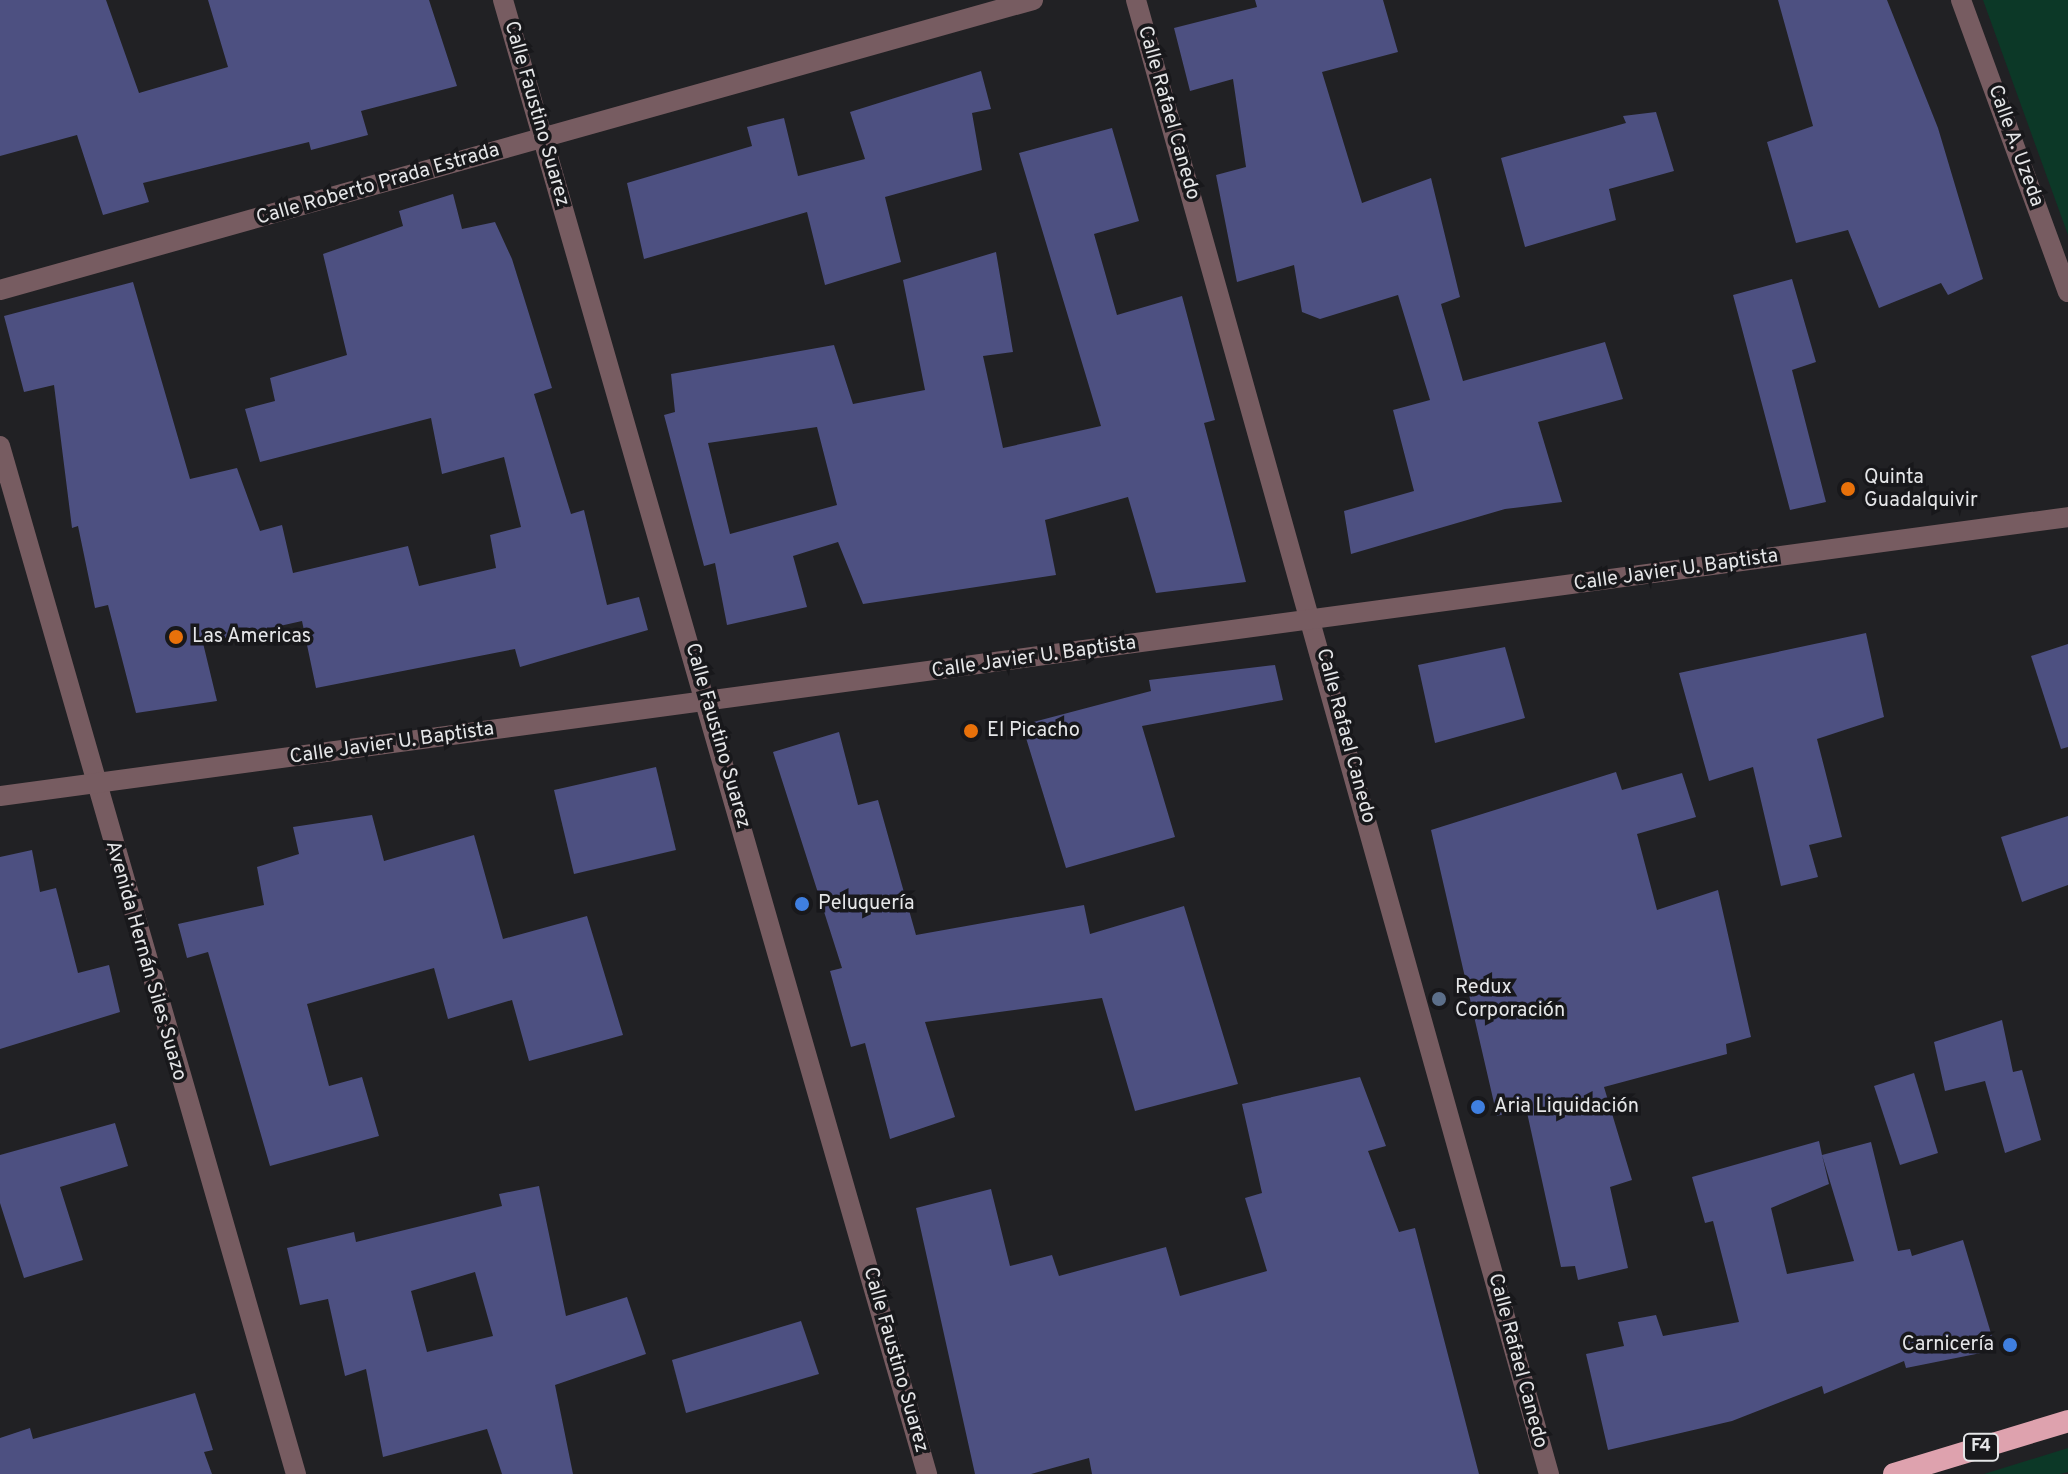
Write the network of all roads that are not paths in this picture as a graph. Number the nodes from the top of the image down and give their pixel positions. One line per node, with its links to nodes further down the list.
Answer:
1 (503, 0): 5 (street, Calle Faustino Suarez)
2 (1033, 0): 5 (street, Calle Roberto Prada Estrada)
3 (1136, 0): 10 (street, Calle Rafael Canedo)
4 (1961, 0): 7 (street, Calle A. Uzeda)
5 (543, 140): 6 (street, Calle Roberto Prada Estrada); 11 (street, Calle Faustino Suarez)
6 (0, 290)
7 (2068, 292)
8 (0, 446): 12 (street, Avenida Hernán Siles Suazo)
9 (2068, 517): 10 (street, Calle Javier U. Baptista)
10 (1313, 621): 11 (street, Calle Javier U. Baptista); 17 (street, Calle Rafael Canedo)
11 (708, 702): 12 (street, Calle Javier U. Baptista); 16 (street, Calle Faustino Suarez)
12 (93, 784): 13 (street, Calle Javier U. Baptista); 15 (street, Avenida Hernán Siles Suazo)
13 (0, 796)
14 (2068, 1421): 18 (highway, F4)
15 (296, 1474)
16 (927, 1474)
17 (1549, 1474)
18 (1894, 1474)

